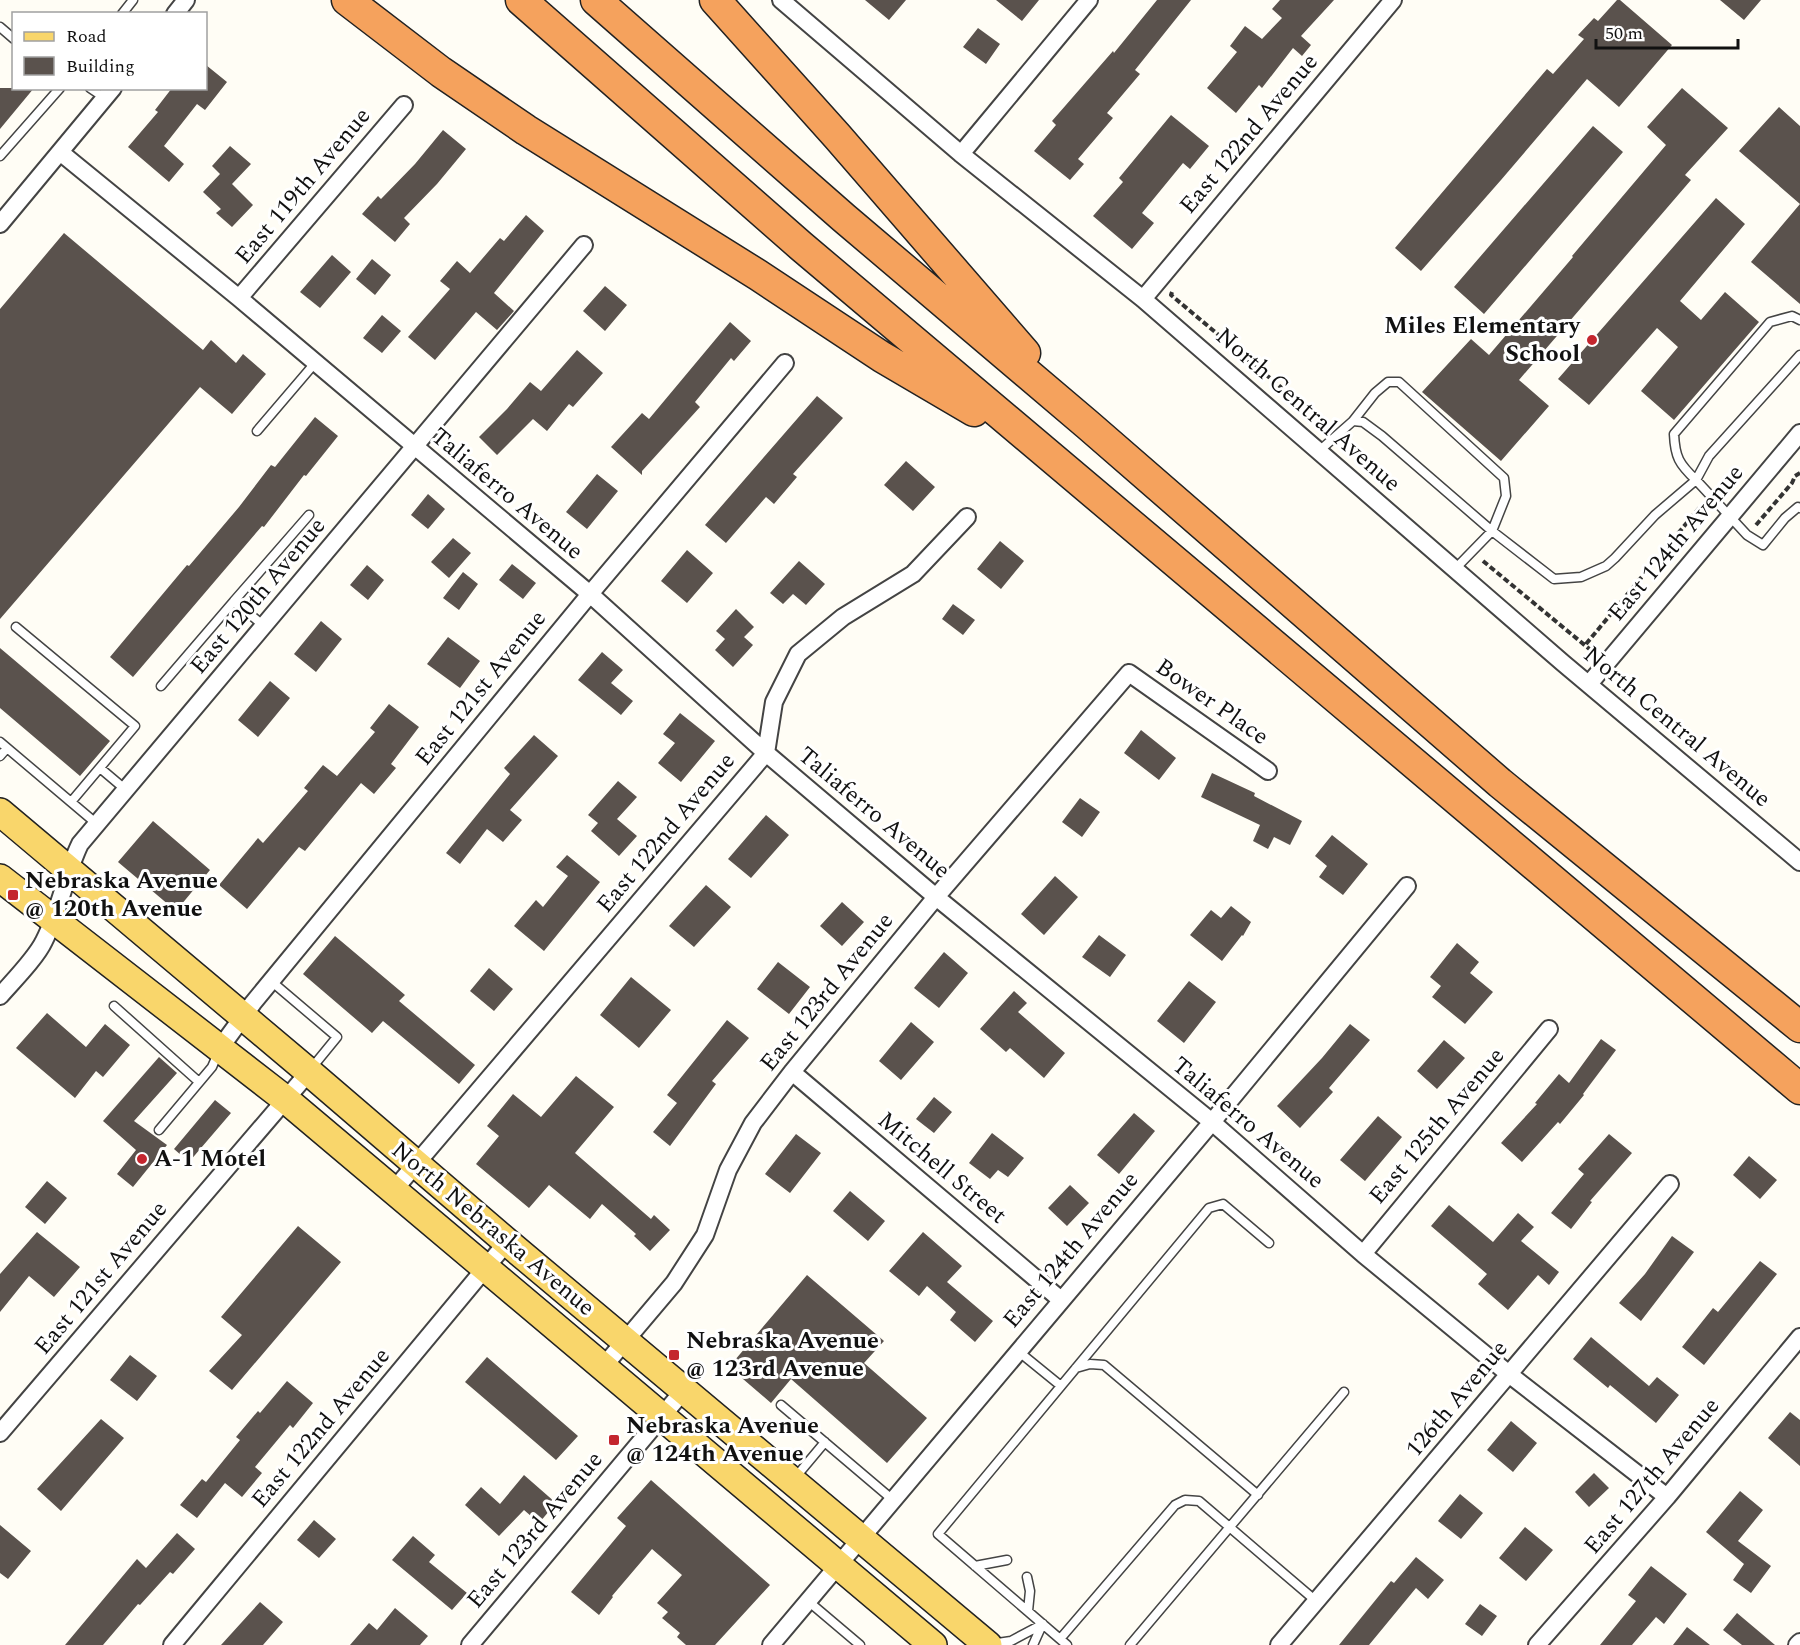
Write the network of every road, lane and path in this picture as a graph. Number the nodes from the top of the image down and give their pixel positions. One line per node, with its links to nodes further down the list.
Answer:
1 (133, 0): 10 (lane)
2 (186, 0): 11 (street)
3 (347, 0): 35 (highway)
4 (521, 0): 35 (highway)
5 (596, 0): 31 (highway)
6 (715, 0): 31 (highway)
7 (1089, 0): 18 (street)
8 (1393, 0): 24 (street, East 122nd Avenue)
9 (789, 3): 18 (street, North Central Avenue)
10 (124, 12)
11 (177, 12)
12 (0, 27): 13 (lane)
13 (12, 37)
14 (58, 90): 19 (lane)
15 (109, 93): 17 (street)
16 (404, 105): 23 (street, East 119th Avenue)
17 (60, 152): 20 (street); 23 (street, Taliaferro Avenue)
18 (961, 154): 24 (street, North Central Avenue)
19 (0, 156)
20 (0, 224)
21 (584, 245): 34 (street, East 120th Avenue)
22 (1172, 288): 29 (path)
23 (239, 298): 27 (street, Taliaferro Avenue)
24 (1143, 299): 36 (street, North Central Avenue)
25 (1800, 320): 38 (lane)
26 (1800, 355): 38 (lane)
27 (315, 363): 32 (lane); 34 (street, Taliaferro Avenue)
28 (785, 363): 48 (street, East 121st Avenue)
29 (1308, 410)
30 (1353, 421): 36 (lane); 44 (lane); 44 (lane)
31 (1088, 425): 78 (highway)
32 (257, 431)
33 (1800, 433): 42 (street, East 124th Avenue)
34 (415, 448): 48 (street, Taliaferro Avenue); 50 (street, East 120th Avenue)
35 (1042, 450): 84 (highway)
36 (1319, 451): 47 (street, North Central Avenue)
37 (1800, 473): 45 (path)
38 (1696, 480): 42 (lane); 44 (lane)
39 (1700, 507): 53 (path)
40 (1800, 508): 45 (lane)
41 (309, 514): 49 (lane)
42 (1730, 516): 45 (lane); 57 (street, East 124th Avenue)
43 (967, 517): 60 (street, East 122nd Avenue)
44 (1492, 531): 47 (lane)
45 (1747, 534)
46 (1483, 561): 52 (path)
47 (1455, 569): 57 (street, North Central Avenue)
48 (590, 594): 60 (street, Taliaferro Avenue); 74 (street, East 121st Avenue)
49 (234, 601): 50 (lane); 58 (lane)
50 (264, 626): 64 (street, East 120th Avenue)
51 (16, 627): 62 (lane)
52 (1580, 642): 53 (path); 54 (path)
53 (1586, 644): 55 (path)
54 (1576, 648)
55 (1595, 654)
56 (1129, 673): 63 (street, Bower Place); 72 (street, East 123rd Avenue)
57 (1589, 684): 68 (street, North Central Avenue)
58 (161, 686)
59 (3, 745): 61 (lane); 65 (lane)
60 (766, 753): 72 (street, Taliaferro Avenue); 88 (street, East 122nd Avenue)
61 (0, 756)
62 (100, 768): 64 (lane); 65 (lane)
63 (1268, 771)
64 (126, 790): 67 (street, East 120th Avenue)
65 (71, 802): 67 (lane)
66 (0, 812): 69 (main road, North Nebraska Avenue)
67 (97, 824): 69 (street, East 120th Avenue)
68 (1800, 862)
69 (68, 869): 73 (street, East 120th Avenue); 77 (main road, North Nebraska Avenue)
70 (0, 878): 73 (main road, North Nebraska Avenue)
71 (1407, 886): 86 (street, East 124th Avenue)
72 (936, 897): 82 (street, East 123rd Avenue); 86 (street, Taliaferro Avenue)
73 (53, 919): 75 (street, East 120th Avenue); 80 (main road, North Nebraska Avenue)
74 (272, 981): 77 (street, East 121st Avenue); 81 (lane)
75 (0, 996)
76 (114, 1006): 83 (lane)
77 (242, 1016): 80 (street, East 121st Avenue); 81 (main road, North Nebraska Avenue)
78 (1800, 1027)
79 (1549, 1029): 93 (street, East 125th Avenue)
80 (220, 1048): 83 (lane); 85 (main road, North Nebraska Avenue)
81 (309, 1072): 85 (street, East 121st Avenue); 88 (main road, North Nebraska Avenue)
82 (792, 1072): 95 (street, Mitchell Street); 97 (street, East 123rd Avenue)
83 (199, 1082): 87 (lane)
84 (1800, 1089)
85 (285, 1099): 90 (main road, North Nebraska Avenue); 107 (street, East 121st Avenue)
86 (1212, 1122): 93 (street, Taliaferro Avenue); 95 (street, East 124th Avenue)
87 (159, 1130)
88 (416, 1165): 90 (street, East 122nd Avenue); 91 (main road, North Nebraska Avenue)
89 (1670, 1184): 101 (street, 126th Avenue)
90 (393, 1191): 94 (main road, North Nebraska Avenue)
91 (507, 1242): 94 (street, East 122nd Avenue); 97 (main road, North Nebraska Avenue)
92 (1269, 1244): 100 (lane)
93 (1363, 1254): 101 (street, Taliaferro Avenue)
94 (485, 1267): 99 (main road, North Nebraska Avenue); 125 (street, East 122nd Avenue)
95 (1060, 1300): 98 (street, East 124th Avenue)
96 (1800, 1337): 111 (street, East 127th Avenue)
97 (625, 1340): 99 (street, East 123rd Avenue); 103 (main road, North Nebraska Avenue)
98 (1018, 1351): 102 (lane); 112 (street, East 124th Avenue)
99 (603, 1367): 106 (main road, North Nebraska Avenue)
100 (1076, 1368): 102 (lane); 110 (lane)
101 (1509, 1375): 111 (street, Taliaferro Avenue); 120 (street, 126th Avenue)
102 (1061, 1386): 117 (lane)
103 (684, 1390): 106 (street, East 123rd Avenue); 109 (main road, North Nebraska Avenue)
104 (1344, 1392): 110 (lane)
105 (781, 1405): 108 (lane)
106 (662, 1417): 116 (main road, North Nebraska Avenue); 126 (street, East 123rd Avenue)
107 (0, 1433)
108 (825, 1442): 109 (lane); 112 (lane)
109 (792, 1481): 114 (main road, North Nebraska Avenue)
110 (1257, 1495): 113 (lane)
111 (1667, 1497): 134 (street, East 127th Avenue)
112 (892, 1500): 114 (street, East 124th Avenue)
113 (1230, 1528): 120 (lane); 124 (lane); 132 (lane)
114 (860, 1538): 116 (street, East 124th Avenue); 130 (main road, North Nebraska Avenue)
115 (1007, 1560): 117 (lane)
116 (839, 1565): 119 (street, East 124th Avenue); 129 (main road, North Nebraska Avenue)
117 (975, 1566): 121 (lane)
118 (1027, 1577): 121 (lane)
119 (808, 1601): 127 (street, East 124th Avenue); 128 (lane)
120 (1316, 1601): 133 (street, 126th Avenue)
121 (1028, 1611): 122 (lane)
122 (1043, 1624): 124 (lane); 130 (lane); 131 (lane)
123 (1800, 1641): 135 (street)
124 (1064, 1642)
125 (172, 1645)
126 (470, 1645)
127 (771, 1645)
128 (860, 1645)
129 (933, 1645)
130 (988, 1645)
131 (1033, 1645)
132 (1130, 1645)
133 (1279, 1645)
134 (1538, 1645)
135 (1797, 1645)

